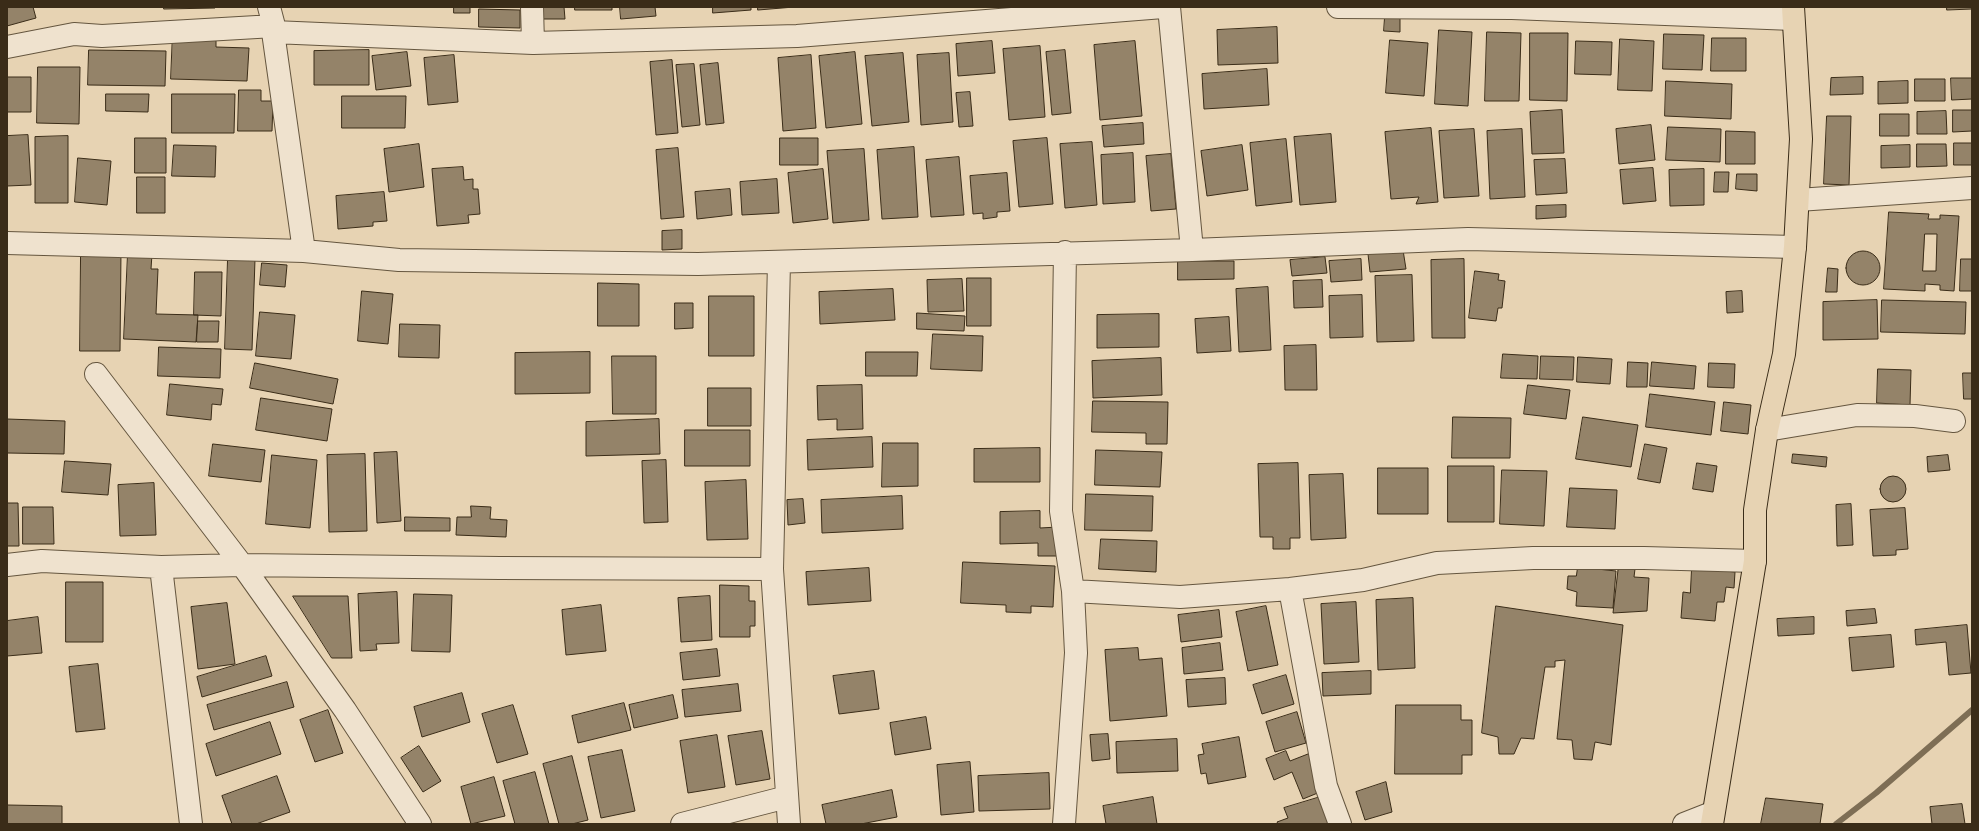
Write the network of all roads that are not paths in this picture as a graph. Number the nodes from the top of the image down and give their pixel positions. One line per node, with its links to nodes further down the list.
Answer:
1 (532, 7): 8 (street)
2 (1162, 7): 8 (street)
3 (1169, 7): 14 (street)
4 (1338, 7): 5 (street)
5 (1512, 7): 6 (street)
6 (1793, 13): 11 (main road)
7 (272, 22): 8 (street); 9 (street); 15 (street)
8 (533, 43)
9 (7, 47)
10 (1972, 188): 11 (street)
11 (1798, 200): 13 (main road)
12 (7, 243): 15 (street)
13 (1796, 247): 14 (street); 20 (main road)
14 (1192, 250): 16 (street)
15 (304, 251): 17 (street)
16 (1065, 252): 17 (street); 27 (street)
17 (779, 262): 25 (street)
18 (96, 374): 23 (street)
19 (1954, 421): 20 (street)
20 (1768, 430): 21 (main road)
21 (1754, 562): 26 (street); 29 (main road)
22 (7, 565): 24 (street)
23 (242, 565): 24 (street); 25 (street); 31 (street)
24 (161, 568): 30 (street)
25 (772, 569): 28 (street)
26 (1290, 589): 27 (street); 35 (street)
27 (1073, 591): 34 (street)
28 (787, 797): 32 (street); 33 (street)
29 (1712, 818): 36 (street)
30 (191, 824)
31 (420, 824)
32 (682, 824)
33 (789, 824)
34 (1064, 824)
35 (1340, 824)
36 (1684, 824)

